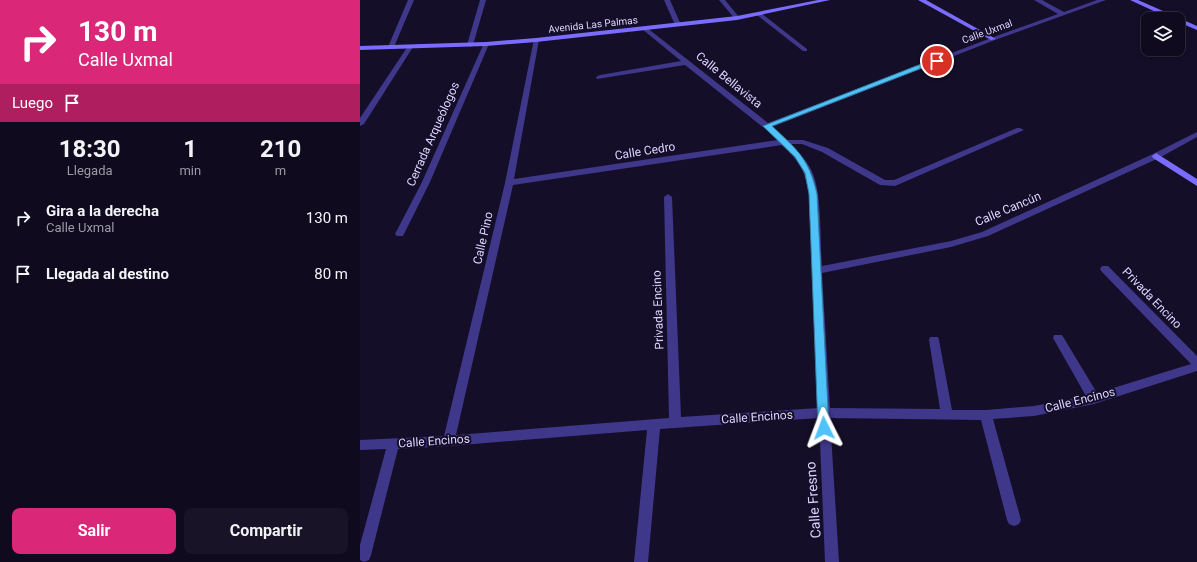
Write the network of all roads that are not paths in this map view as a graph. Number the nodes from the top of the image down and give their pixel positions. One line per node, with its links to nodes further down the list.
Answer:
1 (411, 0): 20 (street)
2 (484, 0): 19 (street)
3 (666, 0): 13 (street)
4 (722, 0): 12 (street)
5 (827, 0): 10 (main road, Avenida Las Palmas)
6 (921, 0): 16 (main road)
7 (1037, 0): 11 (street)
8 (1104, 0): 11 (street, Calle Uxmal)
9 (1133, 0): 14 (main road)
10 (759, 14): 12 (main road, Avenida Las Palmas); 23 (street)
11 (1064, 14): 16 (street, Calle Uxmal)
12 (737, 18): 13 (main road, Avenida Las Palmas)
13 (678, 25): 15 (main road, Avenida Las Palmas)
14 (1196, 26)
15 (644, 28): 17 (main road, Avenida Las Palmas); 24 (street, Calle Bellavista)
16 (993, 39): 27 (street, Calle Uxmal)
17 (536, 40): 18 (main road, Avenida Las Palmas); 32 (street, Calle Pino)
18 (486, 44): 19 (main road, Avenida Las Palmas); 35 (street, Cerrada Arqueólogos)
19 (470, 45): 21 (main road, Avenida Las Palmas)
20 (391, 47): 21 (main road, Avenida Las Palmas); 22 (main road, Avenida Las Palmas)
21 (410, 47): 26 (street)
22 (360, 48)
23 (805, 50)
24 (688, 62): 25 (street); 27 (street, Calle Bellavista)
25 (600, 77)
26 (360, 124)
27 (767, 126): 30 (street, Calle Bellavista)
28 (1020, 130): 30 (street, Calle Cedro)
29 (1197, 134): 31 (street, Calle Cancún)
30 (784, 142): 32 (street, Calle Cedro); 37 (street, Calle Bellavista)
31 (1156, 156): 33 (main road); 37 (street, Calle Cancún)
32 (509, 183): 47 (street, Calle Pino)
33 (1197, 183)
34 (668, 197): 45 (street, Privada Encino)
35 (400, 234)
36 (1105, 269): 40 (street, Privada Encino)
37 (817, 270): 42 (street, Calle Bellavista)
38 (1058, 338): 41 (street)
39 (934, 340): 43 (street)
40 (1197, 365): 41 (street, Calle Encinos)
41 (1094, 399): 44 (street, Calle Encinos)
42 (823, 413): 43 (street, Calle Encinos); 45 (street, Calle Encinos); 53 (street, Calle Fresno)
43 (947, 414): 44 (street, Calle Encinos)
44 (986, 415): 50 (street)
45 (675, 423): 46 (street, Calle Encinos)
46 (654, 424): 47 (street, Calle Encinos); 52 (street)
47 (449, 441): 48 (street, Calle Encinos)
48 (393, 444): 49 (street, Calle Encinos); 51 (street)
49 (360, 445)
50 (1014, 520)
51 (364, 555)
52 (641, 562)
53 (832, 562)

